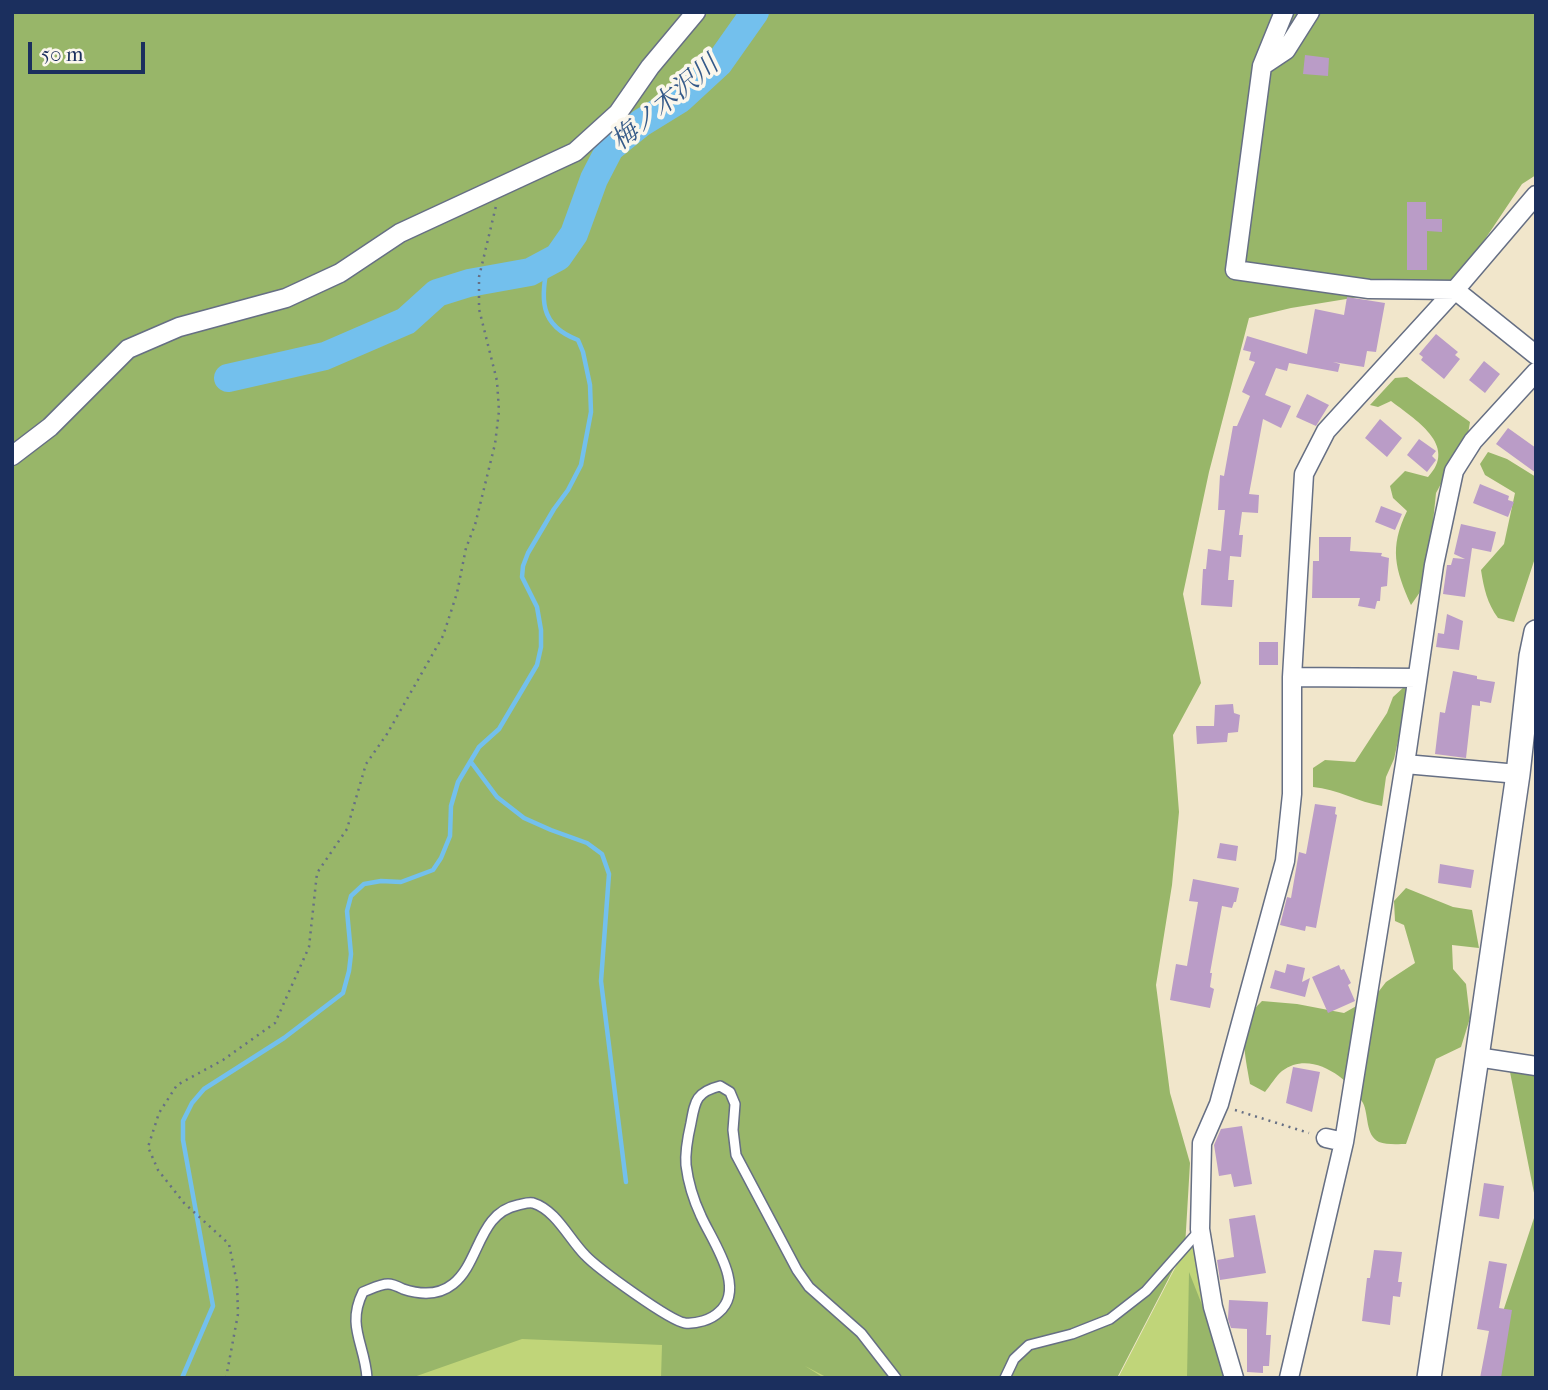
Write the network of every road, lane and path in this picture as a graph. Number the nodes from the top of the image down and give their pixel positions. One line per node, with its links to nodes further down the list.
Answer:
1 (696, 12): 5 (street)
2 (1284, 12): 4 (street)
3 (1310, 12): 4 (street)
4 (1262, 66): 7 (street)
5 (501, 186): 10 (street); 22 (path)
6 (1536, 195): 7 (street)
7 (1455, 290): 8 (street); 12 (street)
8 (1536, 355)
9 (1536, 372): 13 (street)
10 (12, 456)
11 (1536, 632): 15 (street)
12 (1292, 677): 13 (street); 21 (street)
13 (1417, 678): 14 (street)
14 (1405, 764): 15 (street); 20 (street)
15 (1518, 774): 16 (street)
16 (1477, 1057): 17 (street); 28 (street)
17 (1536, 1066)
18 (1238, 1111): 19 (path)
19 (1326, 1138): 20 (street)
20 (1344, 1142): 27 (street)
21 (1200, 1229): 25 (lane); 26 (street)
22 (226, 1378)
23 (367, 1378): 24 (lane)
24 (896, 1378)
25 (1005, 1378)
26 (1234, 1378)
27 (1289, 1378)
28 (1429, 1378)

